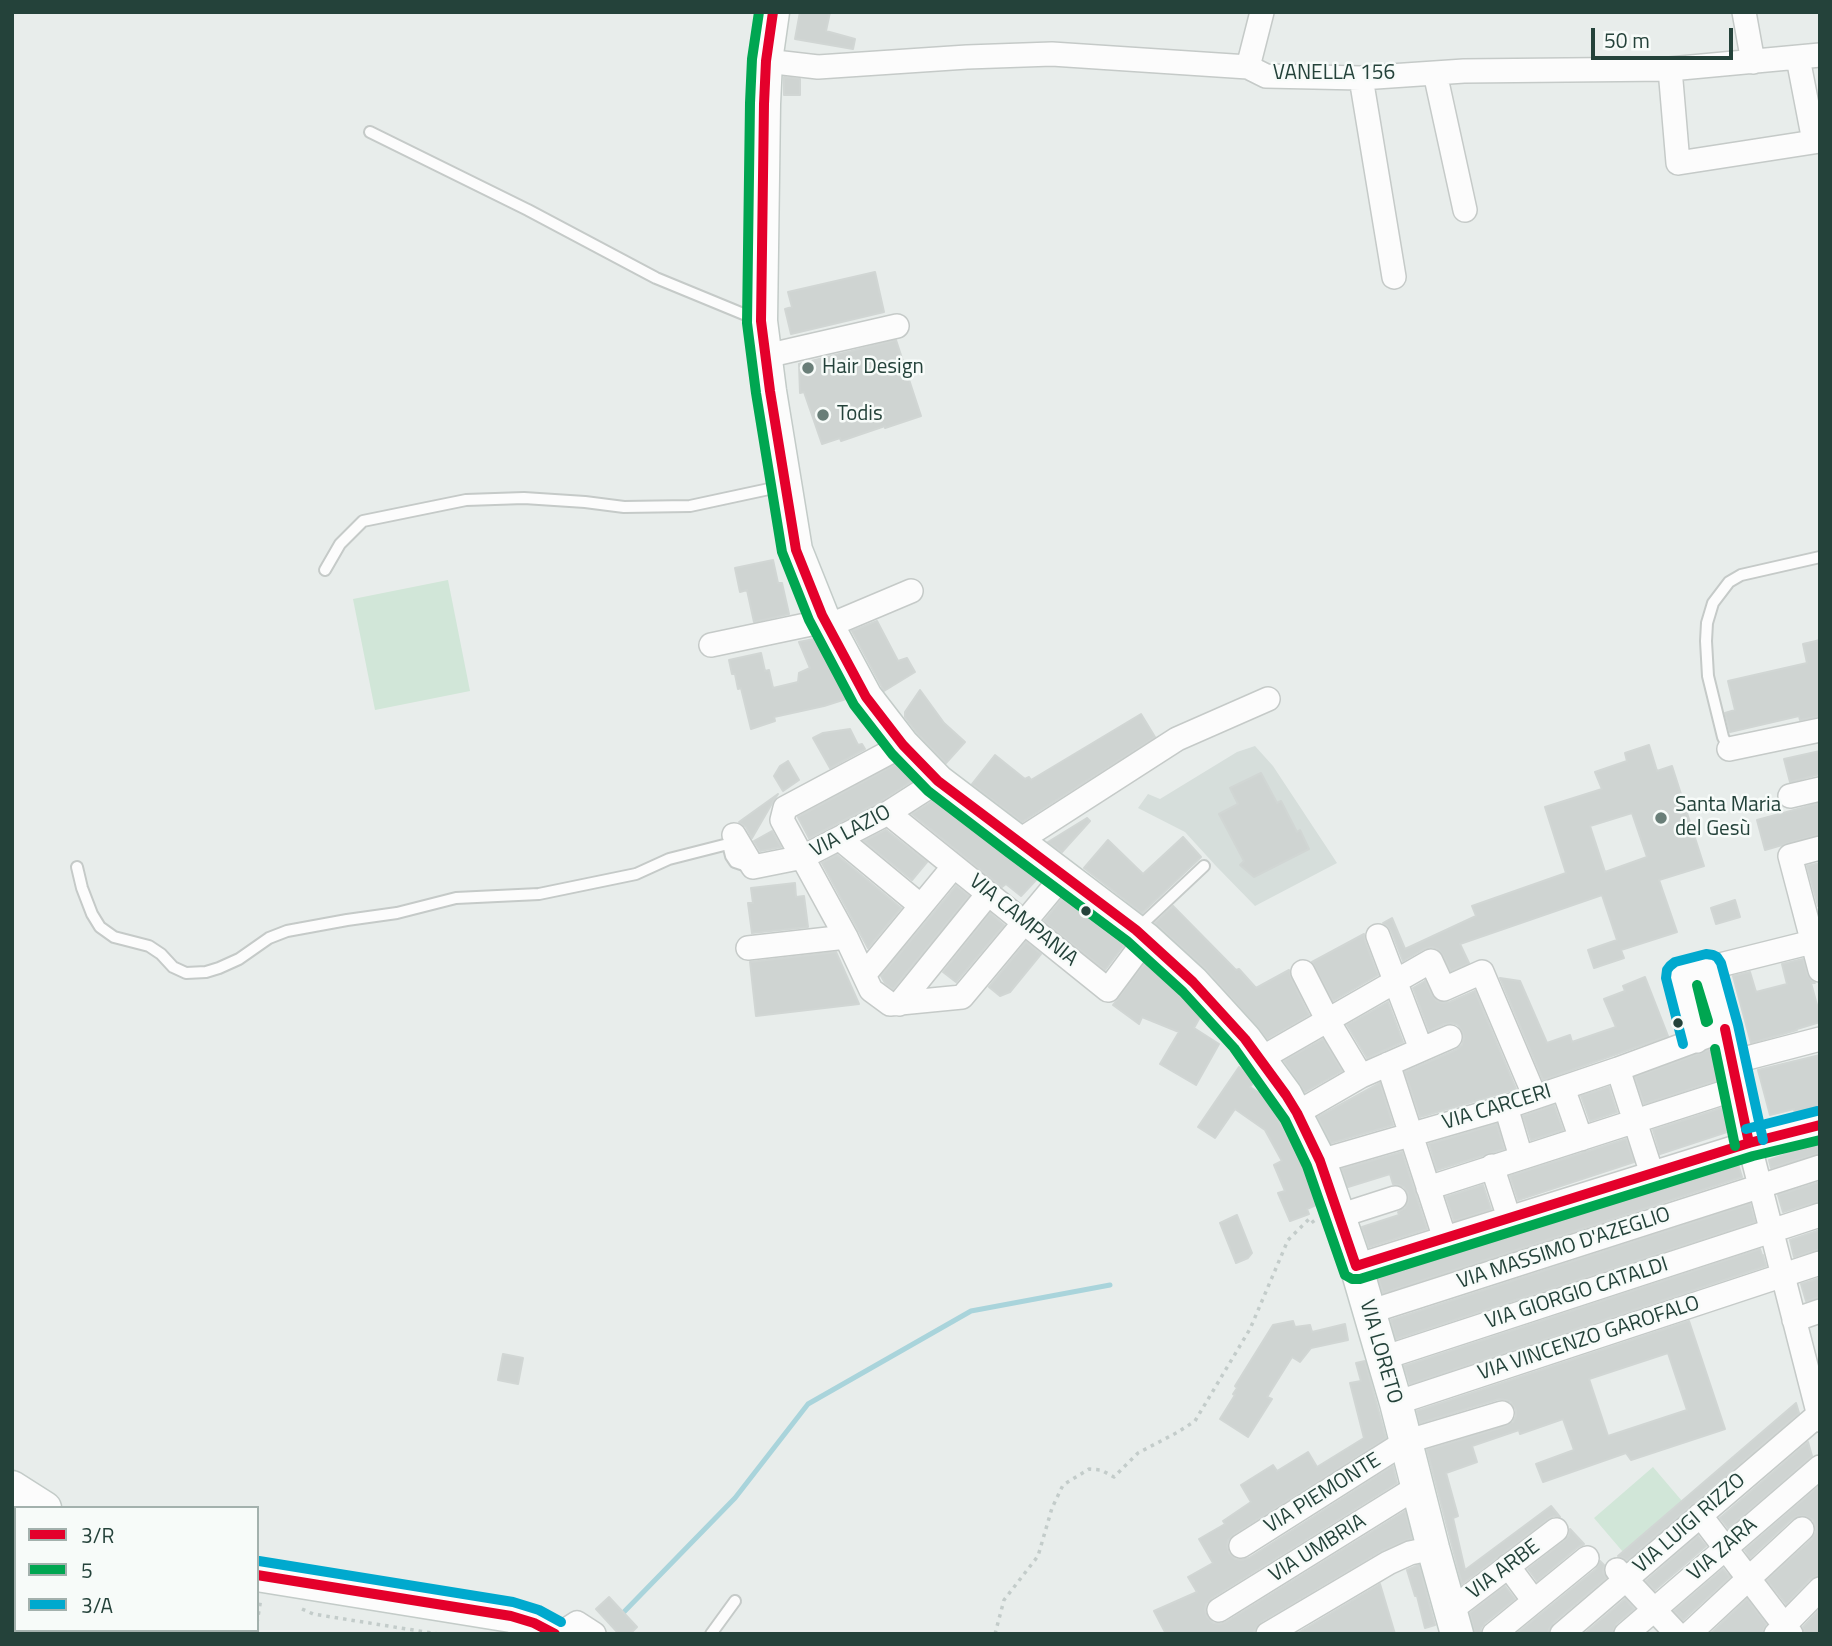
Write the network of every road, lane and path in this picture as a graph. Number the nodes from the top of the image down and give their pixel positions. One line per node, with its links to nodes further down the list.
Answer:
1 (773, 12): 5 (street, VIA LORETO)
2 (1262, 12): 7 (street)
3 (1744, 12): 6 (street)
4 (1809, 56): 6 (street, VANELLA 156); 12 (street)
5 (766, 61): 7 (street, VANELLA 156); 15 (street, VIA LORETO)
6 (1753, 62): 8 (street, VANELLA 156)
7 (1248, 67): 10 (street, VANELLA 156)
8 (1670, 69): 9 (street, VANELLA 156); 12 (street)
9 (1435, 73): 10 (street, VANELLA 156); 13 (street)
10 (1362, 78): 14 (street)
11 (370, 132): 15 (lane)
12 (1817, 141)
13 (1465, 210)
14 (1394, 277)
15 (761, 321): 17 (street, VIA LORETO)
16 (897, 326): 17 (street)
17 (766, 356): 18 (street, VIA LORETO)
18 (786, 485): 20 (lane); 22 (street, VIA LORETO)
19 (1820, 557): 27 (lane)
20 (325, 570)
21 (911, 591): 22 (street)
22 (826, 624): 23 (street); 26 (street, VIA LORETO)
23 (712, 645)
24 (1268, 699): 34 (street)
25 (1820, 730): 27 (street)
26 (903, 745): 28 (street, VIA LORETO); 36 (street)
27 (1729, 749)
28 (939, 781): 31 (street, VIA LAZIO); 34 (street, VIA LORETO)
29 (1820, 789): 30 (street)
30 (1790, 796)
31 (888, 813): 33 (street, VIA LAZIO); 37 (street, VIA CAMPANIA)
32 (734, 835): 40 (street)
33 (840, 839): 36 (street, VIA LAZIO); 43 (street)
34 (1017, 842): 41 (street, VIA LORETO)
35 (1820, 848): 48 (street)
36 (803, 858): 40 (street, VIA LAZIO); 47 (street)
37 (954, 866): 42 (street, VIA CAMPANIA); 43 (street)
38 (1203, 866): 45 (lane)
39 (77, 867): 40 (lane)
40 (753, 867)
41 (1063, 876): 44 (street); 45 (street, VIA LORETO)
42 (988, 894): 44 (street, VIA CAMPANIA); 55 (street)
43 (921, 906): 53 (street)
44 (1024, 923): 45 (street, VIA CAMPANIA); 55 (street)
45 (1141, 935): 62 (street, VIA LORETO)
46 (1378, 936): 54 (street)
47 (846, 937): 49 (street); 53 (street)
48 (1816, 941): 50 (street); 51 (street)
49 (748, 948)
50 (1719, 965): 59 (street); 60 (street)
51 (1820, 970)
52 (1303, 972): 56 (street)
53 (864, 975): 55 (street)
54 (1396, 982): 56 (street); 61 (street); 68 (street)
55 (899, 1004)
56 (1328, 1021): 62 (street); 65 (street)
57 (1450, 1037): 61 (street)
58 (1820, 1039): 60 (street, VIA CARCERI)
59 (1697, 1041): 60 (street, VIA CARCERI); 64 (street, VIA CARCERI)
60 (1728, 1044): 67 (street)
61 (1421, 1049): 63 (street)
62 (1260, 1059): 70 (street, VIA LORETO)
63 (1388, 1064): 65 (street); 73 (street)
64 (1618, 1069): 66 (street, VIA CARCERI); 71 (street)
65 (1361, 1076): 70 (street)
66 (1563, 1088): 68 (street, VIA CARCERI); 74 (street)
67 (1738, 1088): 71 (street); 75 (street)
68 (1535, 1097): 69 (street, VIA CARCERI)
69 (1506, 1107): 73 (street, VIA CARCERI); 76 (street)
70 (1297, 1113): 77 (street, VIA LORETO)
71 (1634, 1121): 74 (street); 80 (street)
72 (1820, 1125): 75 (street)
73 (1411, 1134): 77 (street, VIA CARCERI); 82 (street)
74 (1581, 1139): 76 (street)
75 (1749, 1143): 80 (street); 81 (street)
76 (1521, 1157): 78 (street)
77 (1320, 1161): 86 (street, VIA LORETO)
78 (1492, 1166): 82 (street); 85 (street)
79 (1820, 1167): 81 (street, VIA MASSIMO D'AZEGLIO)
80 (1652, 1174): 85 (street)
81 (1759, 1186): 87 (street); 93 (street, VIA MASSIMO D'AZEGLIO)
82 (1428, 1188): 88 (street)
83 (1395, 1198): 86 (street)
84 (1820, 1215): 87 (street, VIA GIORGIO CATALDI)
85 (1509, 1218): 88 (street)
86 (1328, 1221): 90 (street, VIA LORETO); 130 (path)
87 (1771, 1230): 91 (street); 95 (street, VIA GIORGIO CATALDI)
88 (1445, 1239): 90 (street)
89 (1820, 1263): 91 (street, VIA VINCENZO GAROFALO)
90 (1356, 1266): 93 (street, VIA LORETO)
91 (1782, 1275): 94 (street); 97 (street, VIA VINCENZO GAROFALO)
92 (1820, 1311): 94 (street)
93 (1369, 1312): 95 (street, VIA LORETO)
94 (1794, 1320): 96 (street)
95 (1383, 1358): 97 (street, VIA LORETO)
96 (1813, 1364): 99 (street)
97 (1396, 1403): 100 (street, VIA LORETO)
98 (1502, 1413): 100 (street, VIA PIEMONTE)
99 (1819, 1413): 105 (street, VIA LUIGI RIZZO)
100 (1405, 1442): 103 (street, VIA LORETO); 108 (street, VIA PIEMONTE)
101 (1820, 1467): 110 (street, VIA ZARA)
102 (12, 1487): 104 (street)
103 (1417, 1487): 109 (street, VIA LORETO); 122 (street, VIA UMBRIA)
104 (42, 1506)
105 (1700, 1515): 110 (street); 113 (street, VIA LUIGI RIZZO)
106 (1802, 1529): 114 (street)
107 (1556, 1530): 112 (street, VIA ARBE)
108 (1241, 1546)
109 (1433, 1548): 123 (street, VIA LORETO); 125 (street)
110 (1725, 1548): 114 (street); 120 (street, VIA ZARA)
111 (1587, 1558): 118 (street)
112 (1508, 1566): 118 (street); 123 (street, VIA ARBE)
113 (1620, 1574): 120 (street); 132 (street, VIA LUIGI RIZZO)
114 (1749, 1578): 124 (street); 135 (street)
115 (264, 1586): 121 (path); 127 (street)
116 (1820, 1589): 124 (street)
117 (735, 1601): 129 (lane)
118 (1534, 1601): 131 (street)
119 (292, 1604): 126 (path)
120 (1654, 1609): 133 (street, VIA ZARA); 134 (street)
121 (259, 1610)
122 (1219, 1610)
123 (1451, 1627)
124 (1784, 1631)
125 (1274, 1632)
126 (438, 1634)
127 (558, 1634): 128 (street)
128 (594, 1634)
129 (711, 1634)
130 (995, 1634)
131 (1495, 1634)
132 (1562, 1634)
133 (1626, 1634)
134 (1677, 1634)
135 (1689, 1634)

